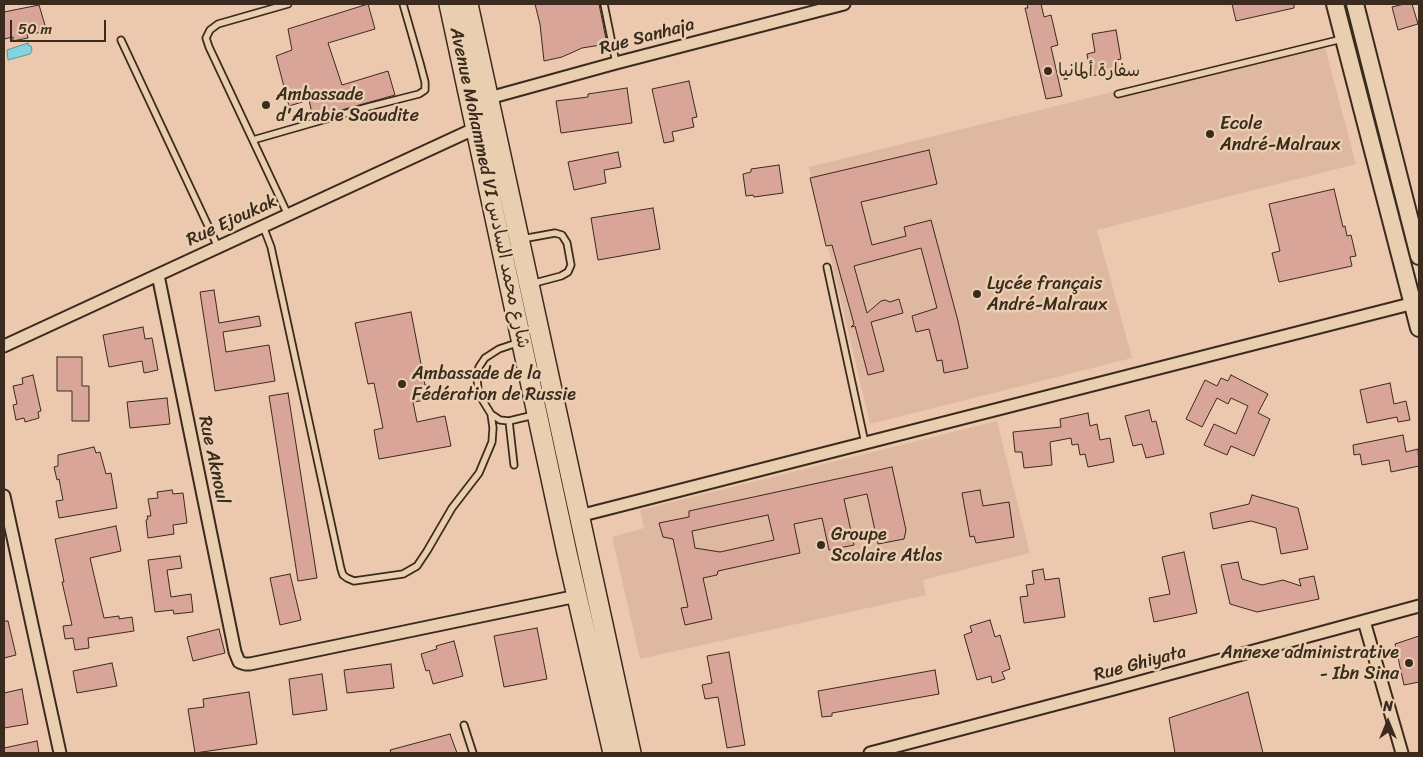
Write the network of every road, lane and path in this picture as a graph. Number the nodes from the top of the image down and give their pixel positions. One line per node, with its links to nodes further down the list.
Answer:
1 (288, 4): 15 (lane)
2 (403, 4): 15 (lane)
3 (449, 4): 14 (main road, Avenue Mohammed VI شارع محمد السادس)
4 (468, 4): 13 (main road, Avenue Mohammed VI شارع محمد السادس)
5 (604, 4): 11 (lane)
6 (844, 4): 11 (street, Rue Sanhaja)
7 (1336, 4): 9 (street)
8 (1355, 4): 20 (street)
9 (1345, 39): 12 (lane); 24 (street)
10 (121, 40): 19 (lane)
11 (616, 63): 13 (street, Rue Sanhaja)
12 (1118, 94)
13 (489, 98): 18 (main road, Avenue Mohammed VI شارع محمد السادس)
14 (476, 128): 16 (street, Rue Ejoukak); 26 (main road, Avenue Mohammed VI شارع محمد السادس)
15 (253, 140): 16 (lane)
16 (288, 215): 17 (street, Rue Ejoukak)
17 (263, 226): 19 (street, Rue Ejoukak); 28 (lane)
18 (519, 239): 23 (main road, Avenue Mohammed VI شارع محمد السادس); 23 (lane)
19 (218, 247): 22 (street, Rue Ejoukak)
20 (1419, 256)
21 (827, 268): 31 (lane)
22 (158, 275): 27 (street, Rue Ejoukak); 35 (street, Rue Aknoul)
23 (529, 284): 34 (main road, Avenue Mohammed VI شارع محمد السادس)
24 (1416, 303): 25 (street); 31 (street)
25 (1419, 328)
26 (522, 341): 28 (lane); 29 (main road, Avenue Mohammed VI شارع محمد السادس)
27 (4, 346)
28 (491, 414): 30 (lane)
29 (538, 415): 30 (lane); 35 (main road, Avenue Mohammed VI شارع محمد السادس)
30 (509, 421): 32 (lane)
31 (865, 443): 34 (street)
32 (514, 464)
33 (4, 496): 39 (street)
34 (579, 516): 42 (main road, Avenue Mohammed VI شارع محمد السادس)
35 (577, 596): 41 (main road, Avenue Mohammed VI شارع محمد السادس)
36 (1419, 606): 37 (street, Rue Ghiyata)
37 (1364, 621): 43 (street, Rue Ghiyata); 44 (street)
38 (464, 725): 40 (lane)
39 (60, 753)
40 (473, 753)
41 (613, 753)
42 (631, 753)
43 (870, 753)
44 (1402, 753)

